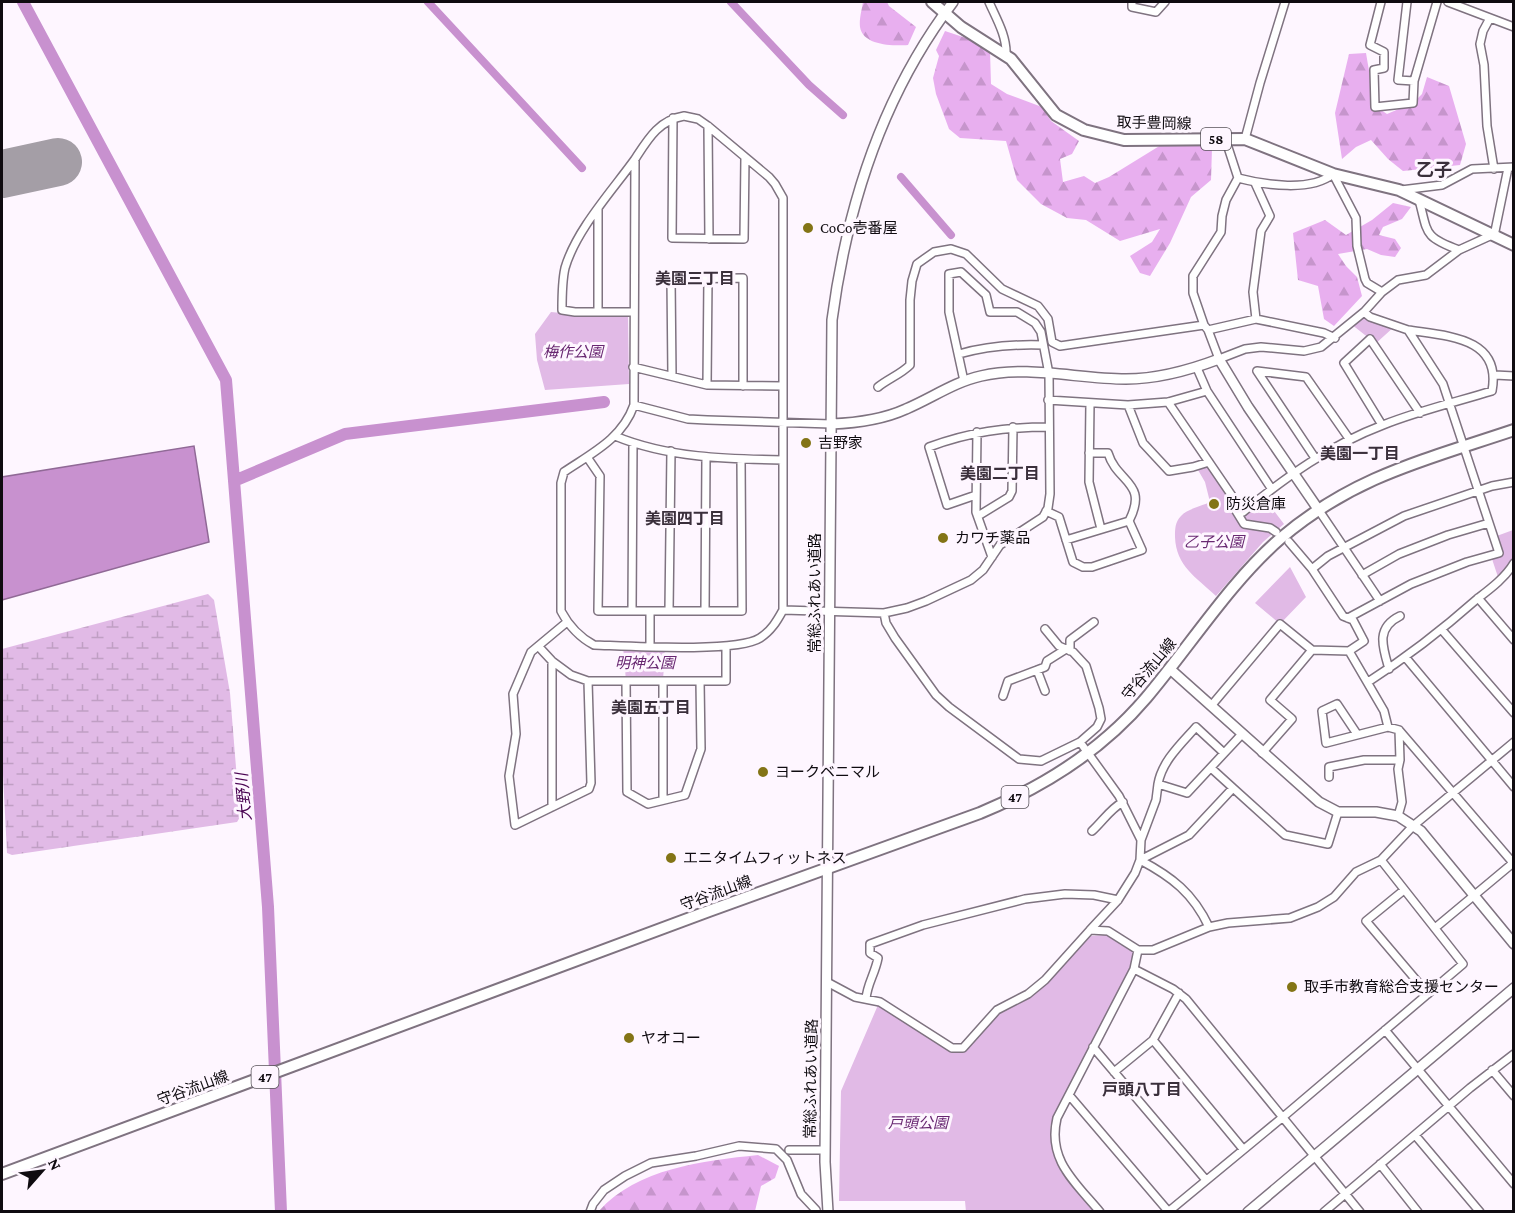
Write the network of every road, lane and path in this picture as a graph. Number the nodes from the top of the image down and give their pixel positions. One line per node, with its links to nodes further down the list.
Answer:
1 (932, 2): 13 (main road, 取手豊岡線 / 58)
2 (953, 2): 13 (street, 常総ふれあい道路)
3 (989, 2): 16 (street)
4 (1132, 2): 12 (street)
5 (1147, 2): 12 (street)
6 (1165, 2): 12 (street)
7 (1285, 2): 21 (street)
8 (1380, 2): 17 (street)
9 (1407, 2): 17 (street)
10 (1437, 2): 17 (street)
11 (1448, 2): 14 (street)
12 (1144, 9)
13 (944, 13): 16 (main road, 取手豊岡線 / 58); 68 (street, 常総ふれあい道路)
14 (1490, 18): 15 (street); 25 (street)
15 (1514, 27)
16 (1006, 55): 20 (main road, 取手豊岡線 / 58)
17 (1414, 81)
18 (673, 118): 19 (street); 23 (street); 33 (street)
19 (708, 126): 22 (street); 33 (street)
20 (1225, 138): 21 (main road, 取手豊岡線 / 58); 27 (street)
21 (1245, 139): 26 (main road, 取手豊岡線 / 58)
22 (745, 157): 33 (street); 57 (street)
23 (635, 159): 31 (street); 39 (street)
24 (1511, 168): 25 (street); 32 (street)
25 (1494, 169): 29 (street)
26 (1333, 174): 28 (street); 29 (main road, 取手豊岡線 / 58); 37 (street)
27 (1238, 178): 28 (street); 42 (street)
28 (1256, 183): 41 (street)
29 (1399, 190): 30 (main road, 取手豊岡線 / 58)
30 (1419, 200): 32 (main road, 取手豊岡線 / 58); 35 (street)
31 (598, 206): 38 (street); 38 (street)
32 (1493, 235): 34 (main road, 取手豊岡線 / 58); 35 (street)
33 (709, 239)
34 (1514, 245)
35 (1459, 250): 37 (street)
36 (708, 278): 51 (street); 55 (street); 56 (street)
37 (1382, 292): 40 (street)
38 (598, 312): 39 (street)
39 (633, 312): 48 (street)
40 (1364, 312): 43 (street); 44 (street)
41 (1256, 319): 42 (street); 44 (street)
42 (1206, 327): 47 (street); 58 (street)
43 (1408, 330): 52 (street); 63 (street)
44 (1335, 338): 47 (street)
45 (1043, 345): 46 (street); 46 (street); 50 (street)
46 (959, 354): 54 (street)
47 (1219, 359): 49 (street); 86 (street)
48 (633, 367): 51 (street); 64 (street)
49 (1197, 368): 50 (street); 59 (street)
50 (1049, 374): 54 (street); 60 (street)
51 (672, 375): 55 (street)
52 (1495, 375): 53 (street); 63 (street)
53 (1514, 376)
54 (964, 381): 68 (street)
55 (708, 385): 56 (street)
56 (743, 386): 57 (street)
57 (782, 386): 67 (street)
58 (878, 387)
59 (1207, 391): 61 (street); 88 (street)
60 (1048, 400): 62 (street); 71 (street)
61 (1168, 402): 65 (street); 85 (street)
62 (1090, 403): 65 (street); 79 (street)
63 (1450, 404): 66 (street); 77 (street)
64 (634, 405): 67 (street); 74 (street)
65 (1128, 405): 85 (street)
66 (1420, 413): 69 (street); 69 (street)
67 (783, 423): 68 (street); 84 (street)
68 (831, 424): 112 (street, 常総ふれあい道路)
69 (1382, 425): 75 (street)
70 (1013, 427): 71 (street); 73 (street); 94 (street)
71 (1049, 427): 93 (street)
72 (1514, 430): 77 (main road, 守谷流山線 / 47)
73 (976, 432): 90 (street); 90 (street)
74 (615, 436): 76 (street); 80 (street)
75 (1350, 440): 82 (street); 82 (street)
76 (633, 443): 78 (street); 108 (street)
77 (1464, 446): 89 (street); 92 (main road, 守谷流山線 / 47)
78 (671, 451): 81 (street); 110 (street)
79 (1089, 453): 95 (street); 97 (street)
80 (587, 457): 108 (street); 116 (street)
81 (706, 458): 83 (street); 111 (street)
82 (1315, 458): 86 (street)
83 (741, 459): 84 (street); 111 (street)
84 (783, 460): 107 (street)
85 (1209, 462): 91 (street)
86 (1293, 472): 88 (street); 92 (street)
87 (1514, 482): 89 (street)
88 (1271, 488): 91 (street)
89 (1479, 491): 96 (street); 100 (street)
90 (976, 495): 94 (street)
91 (1239, 507): 98 (street)
92 (1318, 509): 98 (main road, 守谷流山線 / 47); 100 (street)
93 (1046, 511): 99 (street); 101 (street)
94 (978, 516): 101 (street)
95 (1129, 521): 97 (street); 99 (street)
96 (1489, 523): 104 (street); 106 (street)
97 (1101, 529): 99 (street)
98 (1282, 538): 103 (street); 129 (main road, 守谷流山線 / 47)
99 (1066, 540)
100 (1344, 548): 103 (street); 104 (street)
101 (992, 557): 113 (street)
102 (1512, 568): 105 (street)
103 (1312, 569): 115 (street)
104 (1362, 575): 106 (street)
105 (1478, 598): 119 (street); 120 (street)
106 (1380, 601): 115 (street)
107 (783, 610): 112 (street); 122 (street)
108 (633, 611): 109 (street)
109 (650, 611): 110 (street); 121 (street)
110 (669, 611): 111 (street)
111 (705, 611)
112 (830, 611): 113 (street); 169 (street, 常総ふれあい道路)
113 (884, 613): 145 (street)
114 (1400, 616): 130 (street)
115 (1348, 618): 126 (street)
116 (567, 622): 121 (street); 123 (street)
117 (1094, 622): 124 (street)
118 (1045, 629): 124 (street)
119 (1442, 630): 127 (street); 140 (street)
120 (1514, 640)
121 (650, 646): 122 (street)
122 (726, 646): 135 (street)
123 (538, 647): 128 (street); 160 (street)
124 (1068, 650): 131 (street); 145 (street)
125 (1312, 650): 126 (street); 139 (street); 149 (street)
126 (1349, 651): 136 (street)
127 (1406, 658): 130 (street); 151 (street)
128 (552, 661): 132 (street); 160 (street)
129 (1170, 669): 139 (street); 147 (main road, 守谷流山線 / 47)
130 (1389, 669): 136 (street)
131 (1037, 670): 137 (street); 138 (street)
132 (588, 681): 133 (street); 160 (street)
133 (626, 681): 134 (street); 158 (street)
134 (663, 681): 135 (street); 158 (street)
135 (700, 681): 158 (street)
136 (1368, 682): 141 (street)
137 (1045, 691)
138 (1003, 696)
139 (1211, 706): 143 (street)
140 (1514, 713)
141 (1388, 727): 142 (street); 144 (street)
142 (1399, 730): 150 (street); 157 (street)
143 (1242, 734): 148 (street); 149 (street)
144 (1357, 734): 144 (street)
145 (1080, 742): 147 (street)
146 (1514, 742): 151 (street)
147 (1089, 752): 159 (street); 169 (main road, 守谷流山線 / 47)
148 (1224, 753): 152 (street); 154 (street)
149 (1262, 753): 161 (street)
150 (1400, 760): 153 (street); 162 (street)
151 (1491, 760): 155 (street); 157 (street)
152 (1211, 768): 154 (street); 156 (street)
153 (1329, 777)
154 (1158, 784): 165 (street)
155 (1514, 787)
156 (1233, 788): 161 (street); 166 (street)
157 (1453, 792): 163 (street); 168 (street)
158 (663, 800)
159 (1123, 802): 164 (street); 165 (street)
160 (552, 807)
161 (1338, 812): 162 (street)
162 (1398, 816): 163 (street)
163 (1413, 826): 167 (street); 171 (street)
164 (1092, 831)
165 (1141, 840): 166 (street)
166 (1140, 860): 172 (street); 173 (street)
167 (1381, 861): 170 (street); 173 (street)
168 (1513, 864): 171 (street)
169 (827, 869): 179 (street, 常総ふれあい道路); 201 (main road, 守谷流山線 / 47)
170 (1404, 890): 174 (street); 182 (street)
171 (1473, 896): 174 (street); 176 (street)
172 (1118, 900): 175 (street); 183 (street)
173 (1209, 927): 177 (street)
174 (1435, 928): 182 (street)
175 (1090, 930): 177 (street); 183 (street)
176 (1514, 944)
177 (1138, 950): 178 (street)
178 (1134, 969): 181 (street); 186 (street)
179 (827, 982): 183 (street); 198 (street, 常総ふれあい道路)
180 (1514, 988): 188 (street)
181 (1179, 993): 185 (street); 194 (street)
182 (1428, 994): 184 (street)
183 (866, 999)
184 (1385, 1030): 188 (street); 194 (street)
185 (1153, 1040): 190 (street); 196 (street)
186 (1093, 1047): 190 (street); 191 (street)
187 (1514, 1054): 189 (street)
188 (1418, 1068): 193 (street); 199 (street)
189 (1492, 1070): 192 (street); 193 (street)
190 (1114, 1072): 202 (street)
191 (1069, 1095): 207 (street); 209 (street)
192 (1514, 1096)
193 (1448, 1107): 195 (street); 203 (street)
194 (1283, 1118): 196 (street); 199 (street)
195 (1415, 1135): 200 (street); 214 (street)
196 (1243, 1149): 202 (street)
197 (789, 1150): 198 (street)
198 (825, 1150): 205 (street, 常総ふれあい道路)
199 (1314, 1155): 204 (street); 210 (street)
200 (1380, 1164): 204 (street); 213 (street)
201 (2, 1174)
202 (1206, 1180): 207 (street)
203 (1514, 1184)
204 (1346, 1193): 211 (street); 212 (street)
205 (828, 1210): 206 (street)
206 (816, 1211): 208 (street)
207 (1168, 1211)
208 (590, 1212)
209 (1100, 1212)
210 (1248, 1212)
211 (1324, 1212)
212 (1360, 1212)
213 (1418, 1212)
214 (1480, 1212)

